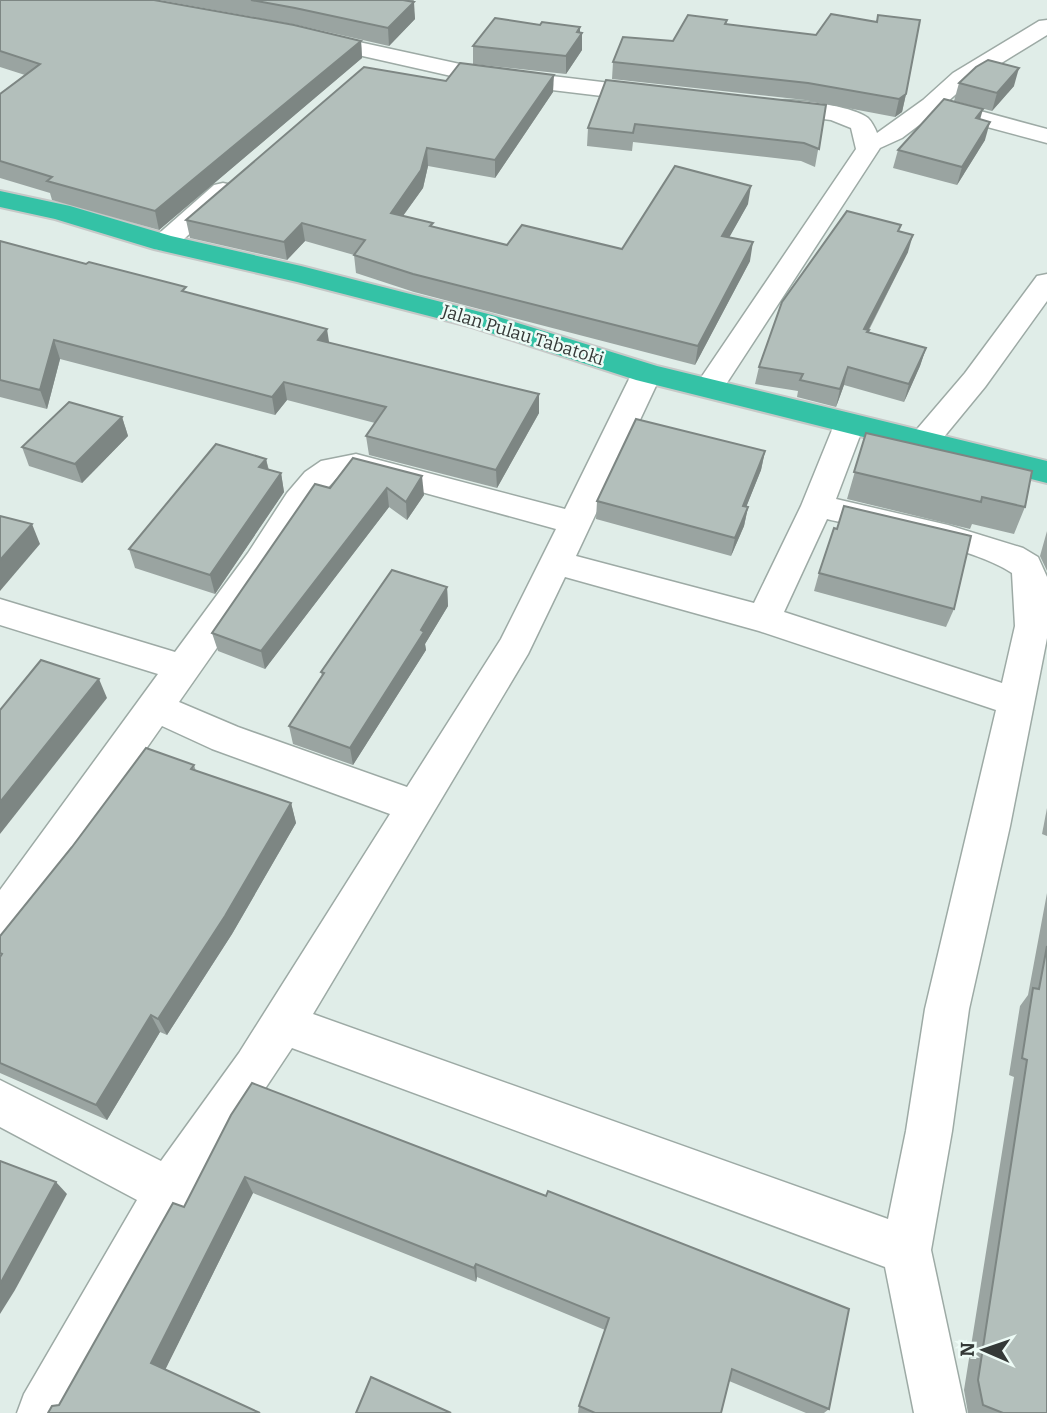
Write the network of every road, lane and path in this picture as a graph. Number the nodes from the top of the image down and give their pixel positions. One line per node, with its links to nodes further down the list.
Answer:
1 (1047, 26): 7 (street)
2 (297, 34): 3 (street)
3 (383, 55): 4 (street); 5 (street)
4 (363, 72)
5 (676, 97)
6 (753, 104): 9 (street)
7 (931, 105): 8 (street); 9 (street)
8 (1047, 136)
9 (867, 144): 15 (street)
10 (241, 175): 12 (street)
11 (0, 199): 12 (highway, Jalan Pulau Tabatoki)
12 (164, 243): 14 (highway, Jalan Pulau Tabatoki)
13 (1047, 282): 17 (street)
14 (647, 373): 15 (highway, Jalan Pulau Tabatoki); 20 (street)
15 (709, 388): 16 (highway, Jalan Pulau Tabatoki)
16 (849, 425): 17 (highway, Jalan Pulau Tabatoki); 19 (street)
17 (923, 442): 18 (highway, Jalan Pulau Tabatoki)
18 (1047, 472)
19 (817, 506): 23 (street); 24 (street)
20 (576, 523): 21 (street); 25 (street)
21 (557, 563): 23 (street); 28 (street)
22 (4, 619): 25 (street)
23 (764, 619): 26 (street)
24 (1039, 628): 26 (street)
25 (182, 668): 27 (street)
26 (1014, 701): 33 (street)
27 (155, 707): 28 (street); 29 (street)
28 (416, 807): 30 (street)
29 (0, 923)
30 (283, 1024): 32 (street); 33 (street)
31 (0, 1102): 32 (street)
32 (169, 1191): 34 (street)
33 (906, 1250): 35 (street)
34 (43, 1413)
35 (940, 1413)

